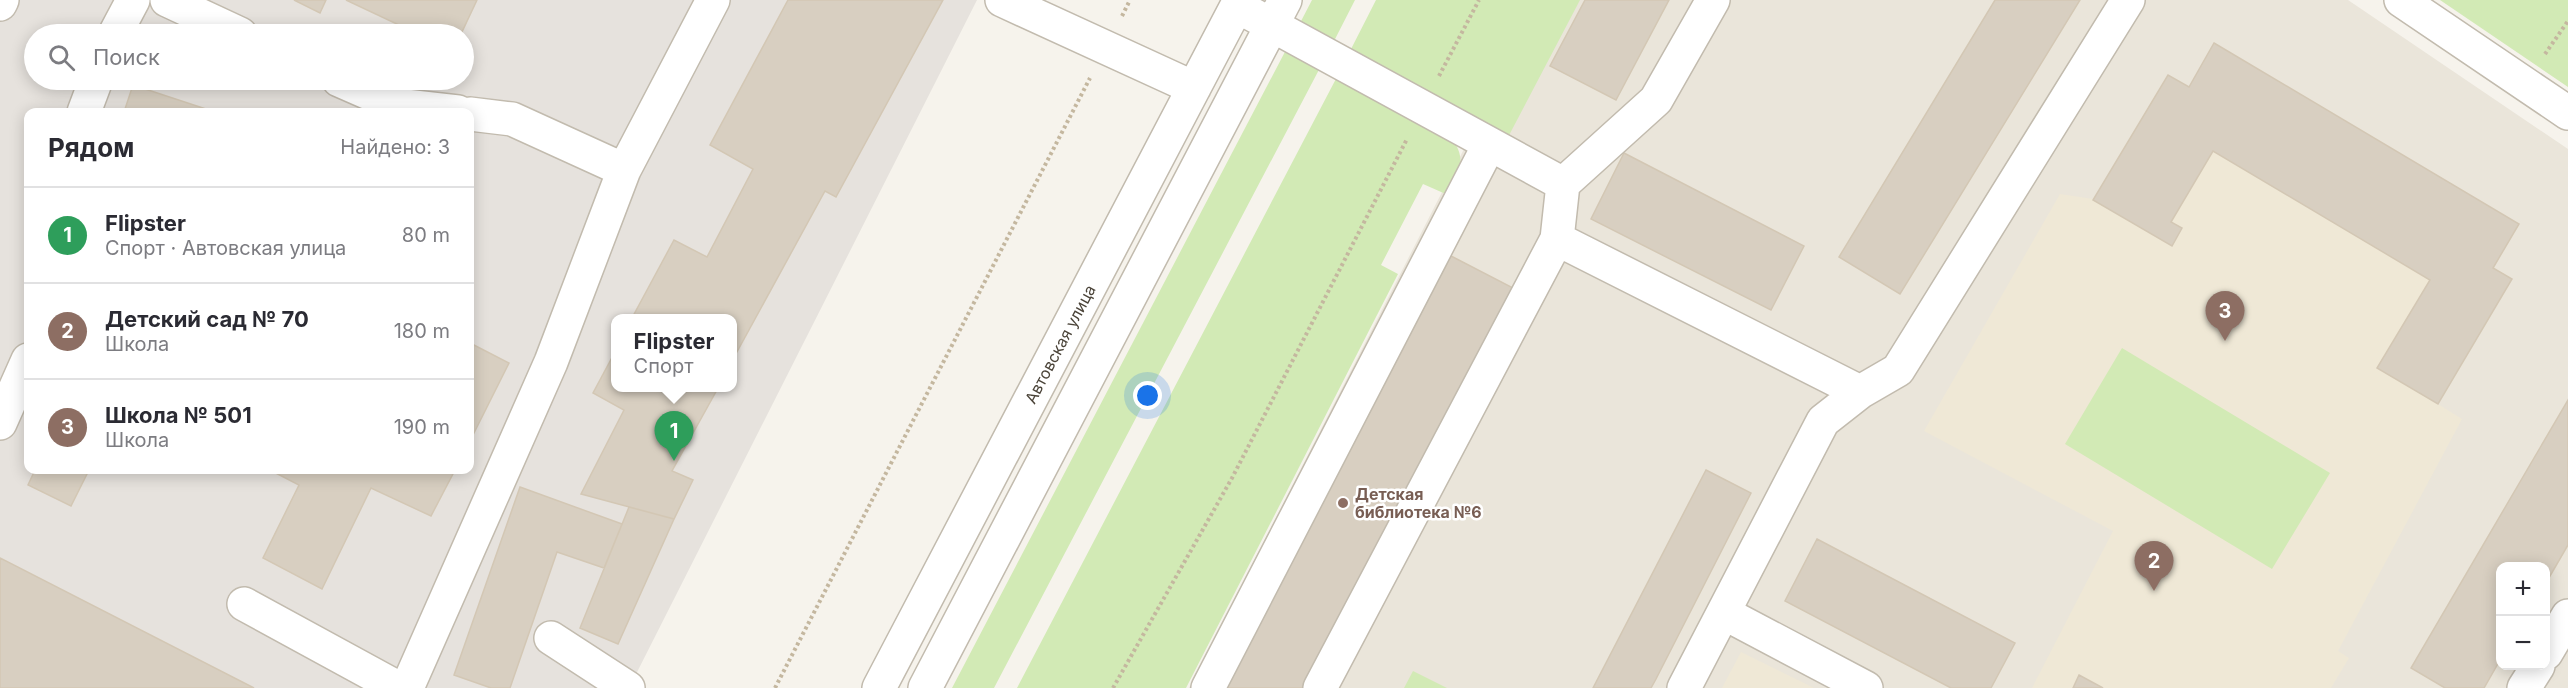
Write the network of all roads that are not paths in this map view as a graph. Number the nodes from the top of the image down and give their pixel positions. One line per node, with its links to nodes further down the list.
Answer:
1 (133, 0): 10 (street)
2 (712, 0): 20 (street)
3 (1002, 0): 12 (street)
4 (1713, 0): 21 (street)
5 (2128, 0): 24 (street)
6 (2401, 0): 17 (street)
7 (177, 2): 11 (street)
8 (1239, 3): 9 (street); 12 (street, Автовская улица)
9 (1278, 12): 19 (street); 36 (street)
10 (120, 24)
11 (220, 24)
12 (1194, 88): 35 (street, Автовская улица)
13 (92, 90): 15 (street)
14 (362, 90): 16 (street)
15 (86, 108)
16 (423, 108)
17 (2568, 113)
18 (474, 114): 20 (street)
19 (1489, 145): 21 (street); 37 (street)
20 (624, 170): 33 (street)
21 (1563, 184): 22 (street)
22 (1557, 239): 24 (street); 38 (street)
23 (24, 369): 25 (street)
24 (1860, 392): 27 (street)
25 (0, 423)
26 (243, 604): 32 (street)
27 (1724, 613): 39 (street); 40 (street)
28 (2568, 616): 30 (street)
29 (551, 638): 34 (street)
30 (2550, 646)
31 (2535, 670): 41 (street)
32 (398, 688)
33 (407, 688)
34 (628, 688)
35 (879, 688)
36 (925, 688)
37 (1208, 688)
38 (1320, 688)
39 (1684, 688)
40 (1866, 688)
41 (2524, 688)

